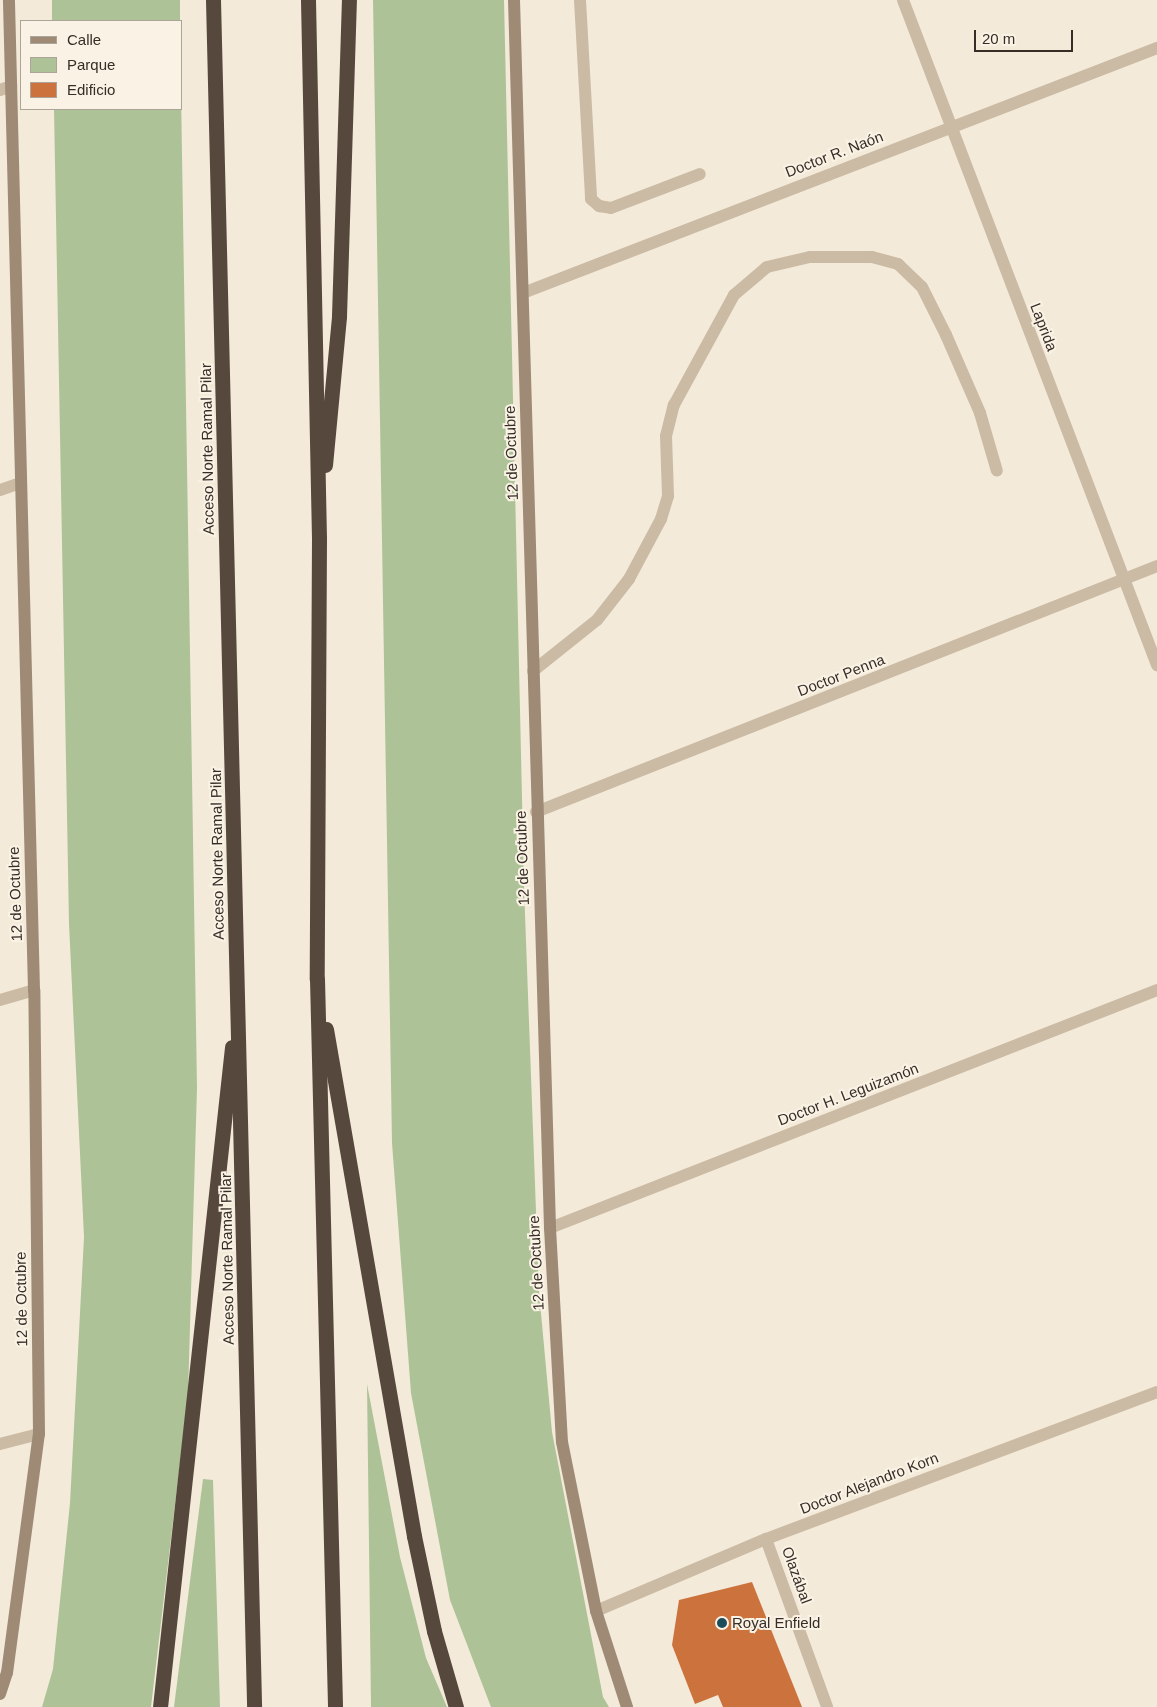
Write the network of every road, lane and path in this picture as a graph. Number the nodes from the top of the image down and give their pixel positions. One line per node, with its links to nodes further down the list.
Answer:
1 (9, 0): 9 (street, 12 de Octubre)
2 (213, 0): 23 (highway, Acceso Norte Ramal Pilar)
3 (308, 0): 16 (highway)
4 (349, 0): 16 (highway)
5 (514, 0): 12 (street, 12 de Octubre)
6 (580, 0): 11 (street)
7 (903, 0): 10 (street, Laprida)
8 (1157, 48): 10 (street, Doctor R. Naón)
9 (6, 88): 14 (street, 12 de Octubre)
10 (950, 126): 12 (street, Doctor R. Naón); 18 (street, Laprida)
11 (700, 174)
12 (523, 293): 20 (street, 12 de Octubre)
13 (997, 472): 20 (street)
14 (20, 483): 15 (street); 24 (street, 12 de Octubre)
15 (0, 490)
16 (319, 538): 22 (highway)
17 (1157, 566): 18 (street, Doctor Penna)
18 (1124, 581): 19 (street, Laprida); 21 (street, Doctor Penna)
19 (1157, 665)
20 (533, 671): 21 (street, 12 de Octubre)
21 (536, 812): 27 (street, 12 de Octubre)
22 (317, 979): 36 (highway); 37 (highway)
23 (238, 989): 34 (highway); 35 (highway, Acceso Norte Ramal Pilar)
24 (34, 990): 26 (street); 29 (street, 12 de Octubre)
25 (1157, 990): 27 (street, Doctor H. Leguizamón)
26 (0, 1000)
27 (550, 1228): 32 (street, 12 de Octubre)
28 (1157, 1392): 31 (street, Doctor Alejandro Korn)
29 (39, 1434): 30 (street); 33 (street, 12 de Octubre)
30 (0, 1444)
31 (766, 1539): 32 (street, Doctor Alejandro Korn); 39 (street, Olazábal)
32 (596, 1611): 38 (street, 12 de Octubre)
33 (0, 1694)
34 (160, 1707)
35 (254, 1707)
36 (335, 1707)
37 (456, 1707)
38 (628, 1707)
39 (827, 1707)

